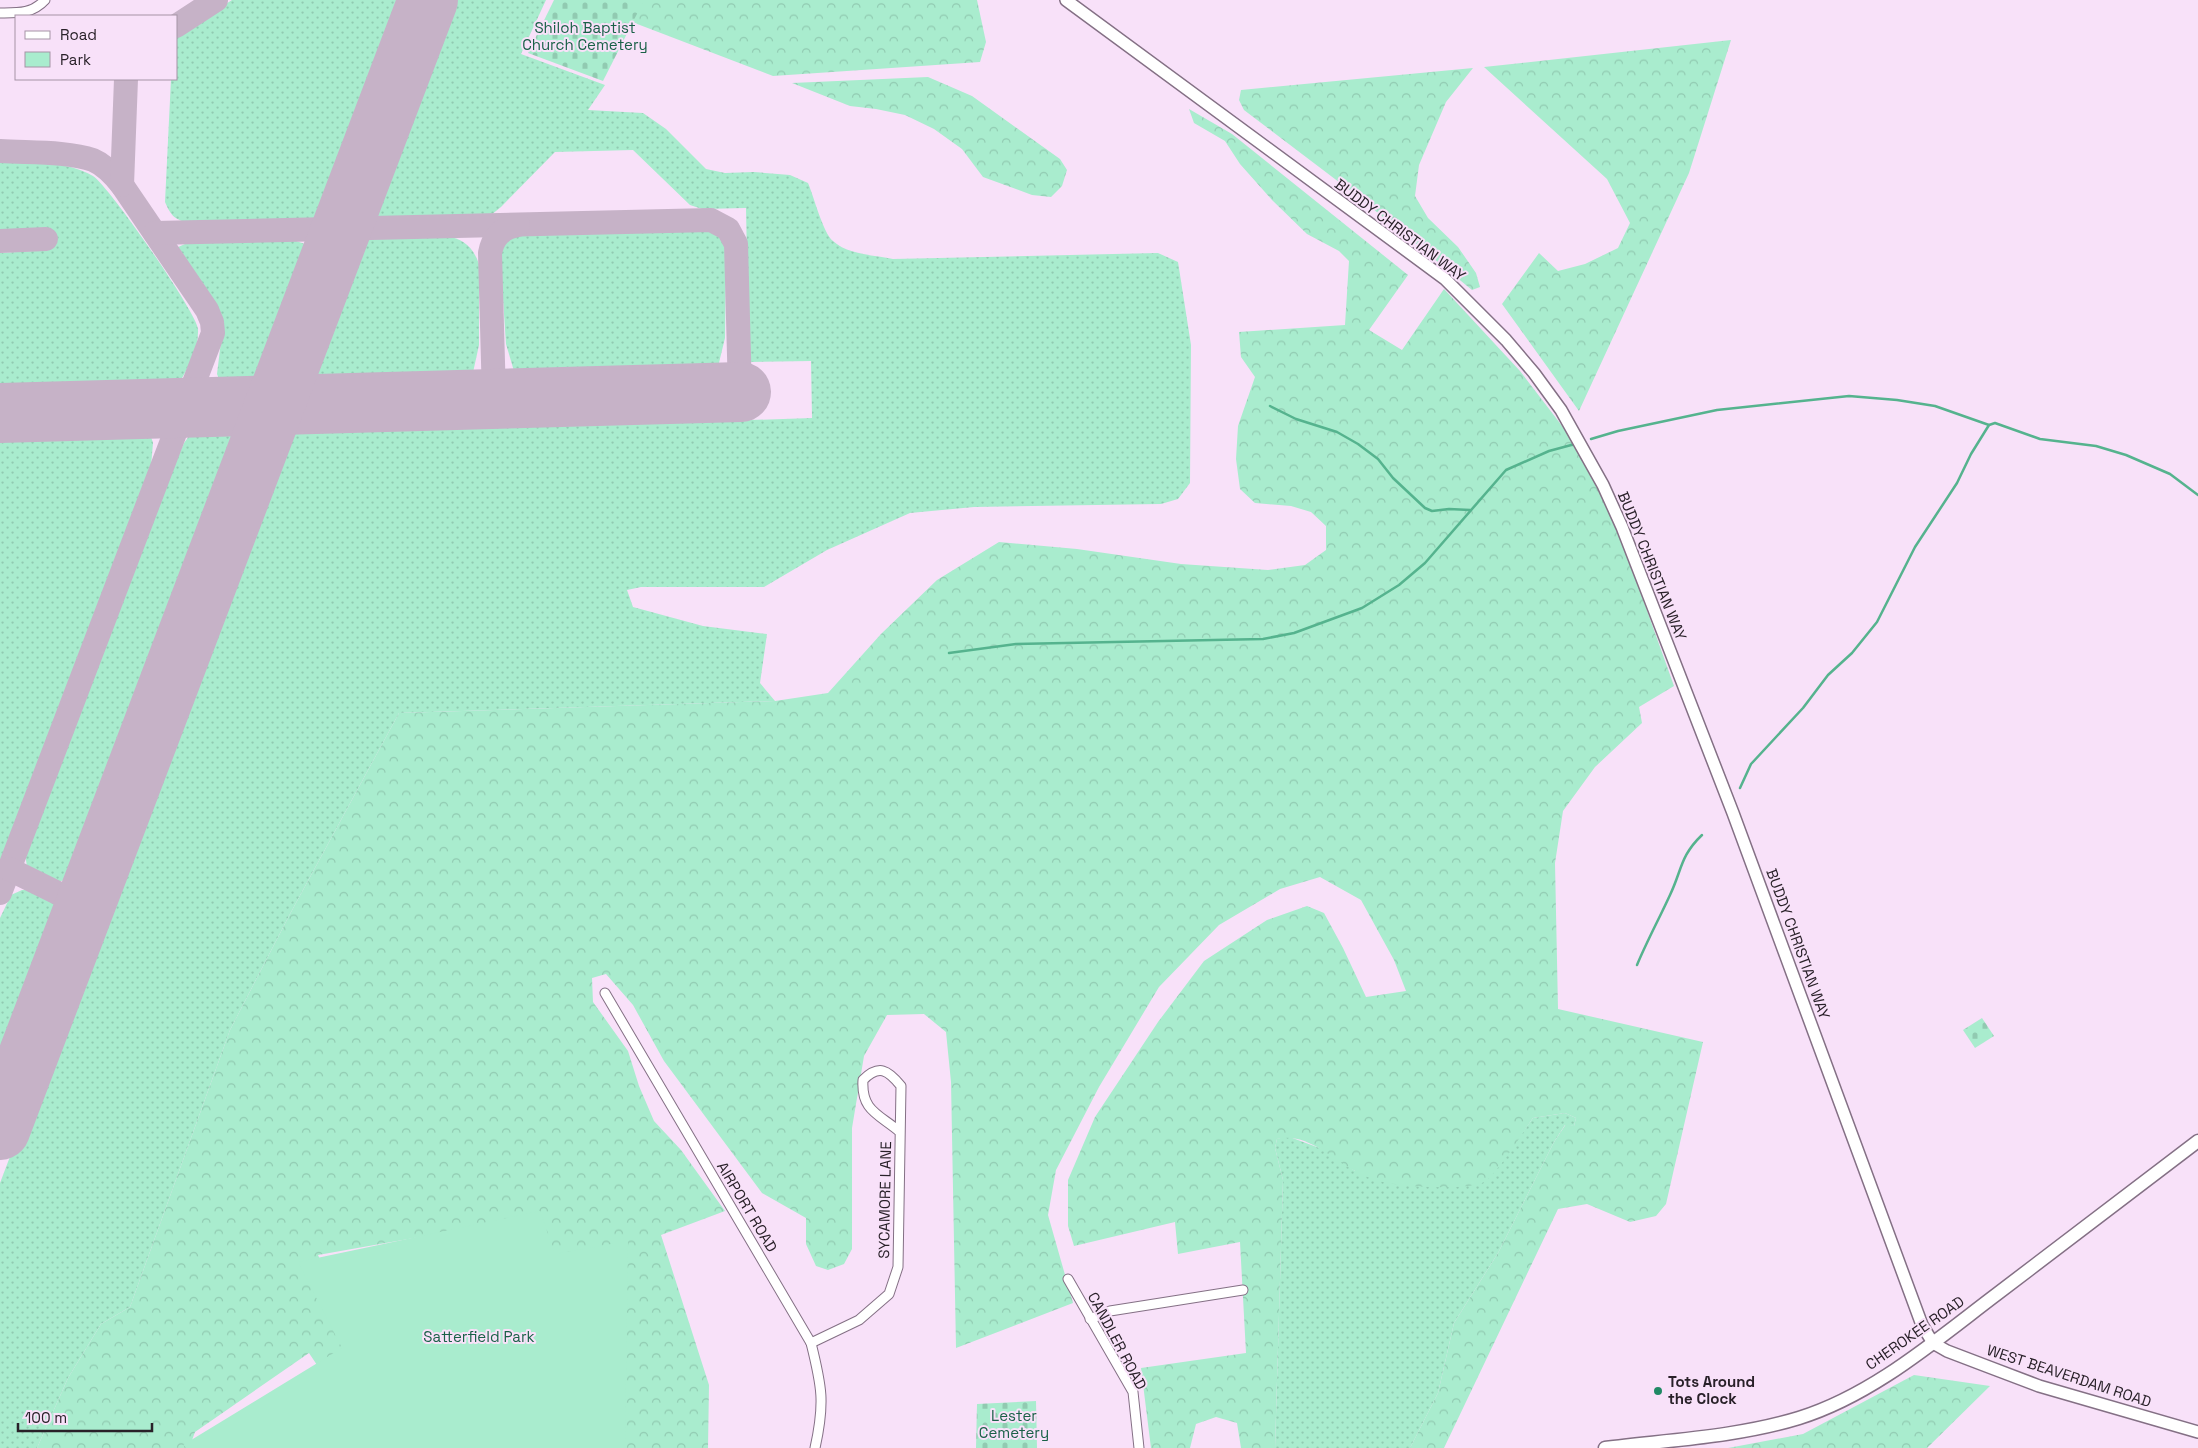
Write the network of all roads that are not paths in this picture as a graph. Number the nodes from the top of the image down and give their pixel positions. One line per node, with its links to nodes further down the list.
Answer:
1 (45, 0): 3 (street)
2 (1066, 0): 11 (street, BUDDY CHRISTIAN WAY)
3 (0, 13)
4 (605, 993): 10 (street, AIRPORT ROAD)
5 (900, 1132): 5 (street, SYCAMORE LANE); 10 (street, SYCAMORE LANE)
6 (2198, 1141): 11 (main road, CHEROKEE ROAD)
7 (1068, 1279): 9 (street, CANDLER ROAD)
8 (1243, 1290): 9 (street)
9 (1090, 1319): 14 (street, CANDLER ROAD)
10 (811, 1342): 13 (street, AIRPORT ROAD)
11 (1933, 1342): 12 (street, WEST BEAVERDAM ROAD); 15 (main road, CHEROKEE ROAD)
12 (2198, 1432)
13 (814, 1448)
14 (1139, 1448)
15 (1605, 1448)

